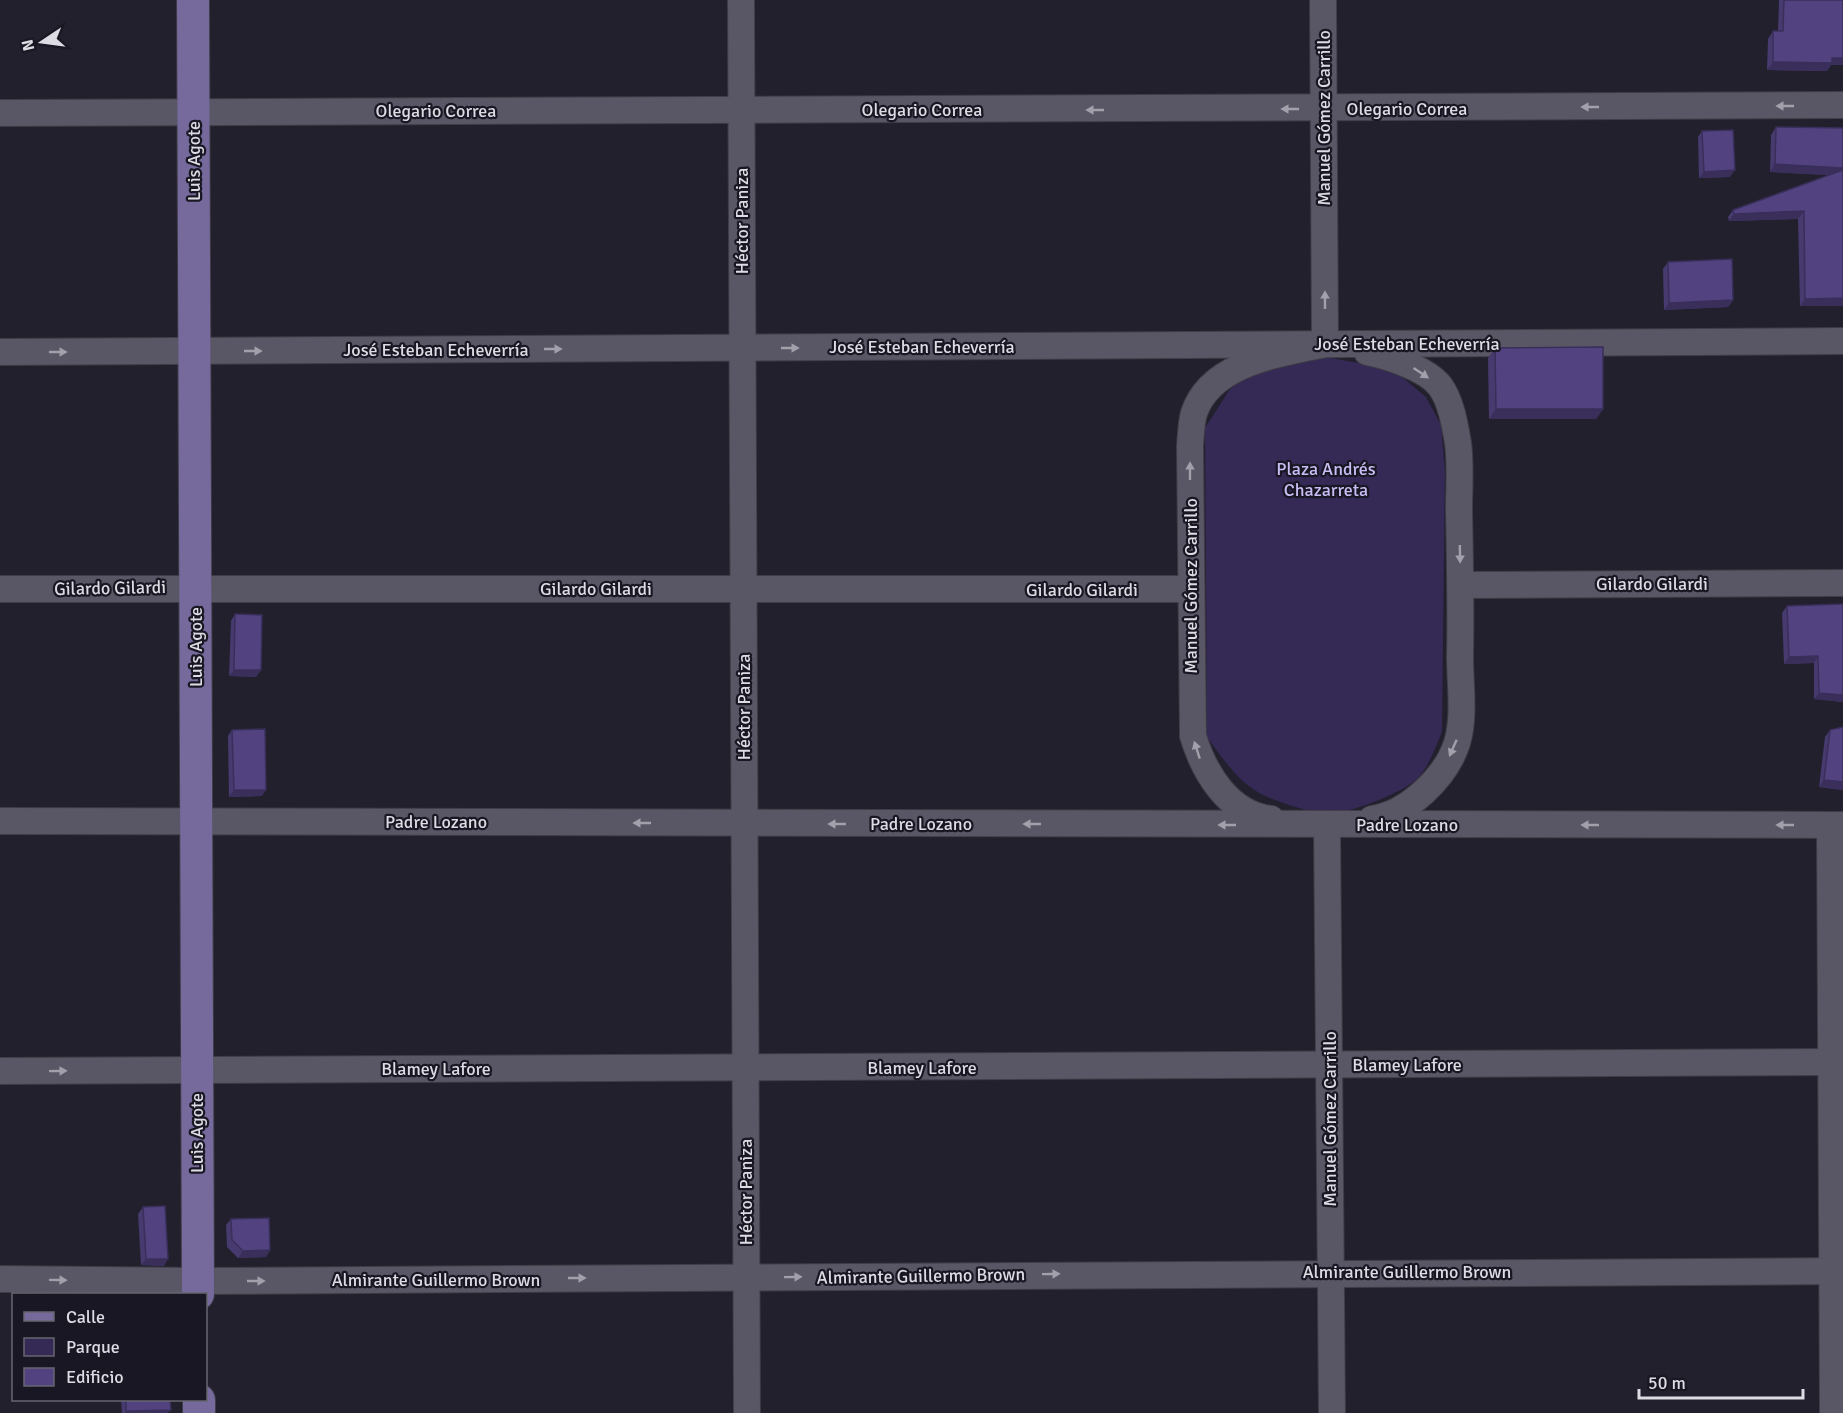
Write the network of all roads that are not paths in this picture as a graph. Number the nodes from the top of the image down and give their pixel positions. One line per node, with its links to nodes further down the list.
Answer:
1 (193, 0): 6 (main road, Luis Agote)
2 (741, 0): 7 (street, Héctor Paniza)
3 (1323, 0): 5 (street, Manuel Gómez Carrillo)
4 (1843, 105): 5 (street, Olegario Correa, one-way to 5)
5 (1324, 109): 7 (street, Olegario Correa, one-way to 7); 10 (street, Manuel Gómez Carrillo, one-way to 5)
6 (193, 111): 7 (street, Olegario Correa); 8 (street, Olegario Correa); 12 (main road, Luis Agote)
7 (741, 111): 11 (street, Héctor Paniza)
8 (0, 113)
9 (1843, 341): 10 (street, José Esteban Echeverría)
10 (1325, 344): 11 (street, José Esteban Echeverría, one-way to 10); 15 (street, Manuel Gómez Carrillo, one-way to 15); 19 (street, Manuel Gómez Carrillo, one-way to 10)
11 (743, 348): 12 (street, José Esteban Echeverría, one-way to 11); 18 (street, Héctor Paniza)
12 (195, 351): 13 (street, José Esteban Echeverría, one-way to 12); 16 (main road, Luis Agote)
13 (0, 352)
14 (1843, 583): 15 (street, Gilardo Gilardi)
15 (1461, 585): 23 (street, Manuel Gómez Carrillo, one-way to 23)
16 (196, 587): 17 (street, Gilardo Gilardi); 18 (street, Gilardo Gilardi); 21 (main road, Luis Agote)
17 (0, 589)
18 (743, 590): 19 (street, Gilardo Gilardi); 22 (street, Héctor Paniza)
19 (1191, 590): 23 (street, Manuel Gómez Carrillo, one-way to 19)
20 (0, 821): 21 (street, Padre Lozano)
21 (197, 822): 22 (street, Padre Lozano, one-way to 21); 27 (main road, Luis Agote)
22 (745, 823): 23 (street, Padre Lozano, one-way to 22); 28 (street, Héctor Paniza)
23 (1327, 825): 24 (street, Padre Lozano, one-way to 23); 26 (street, Manuel Gómez Carrillo)
24 (1837, 825): 25 (street)
25 (1837, 1062): 26 (street, Blamey Lafore); 30 (street)
26 (1330, 1065): 28 (street, Blamey Lafore); 31 (street, Manuel Gómez Carrillo)
27 (197, 1069): 28 (street, Blamey Lafore); 29 (street, Blamey Lafore, one-way to 27); 34 (main road, Luis Agote)
28 (746, 1069): 32 (street, Héctor Paniza)
29 (0, 1071)
30 (1837, 1271): 31 (street, Almirante Guillermo Brown); 37 (street)
31 (1331, 1272): 32 (street, Almirante Guillermo Brown, one-way to 31); 36 (street, Manuel Gómez Carrillo)
32 (746, 1277): 34 (street, Almirante Guillermo Brown, one-way to 32); 35 (street, Héctor Paniza)
33 (0, 1279): 34 (street, Almirante Guillermo Brown, one-way to 34)
34 (198, 1288)
35 (747, 1413)
36 (1332, 1413)
37 (1833, 1413)

